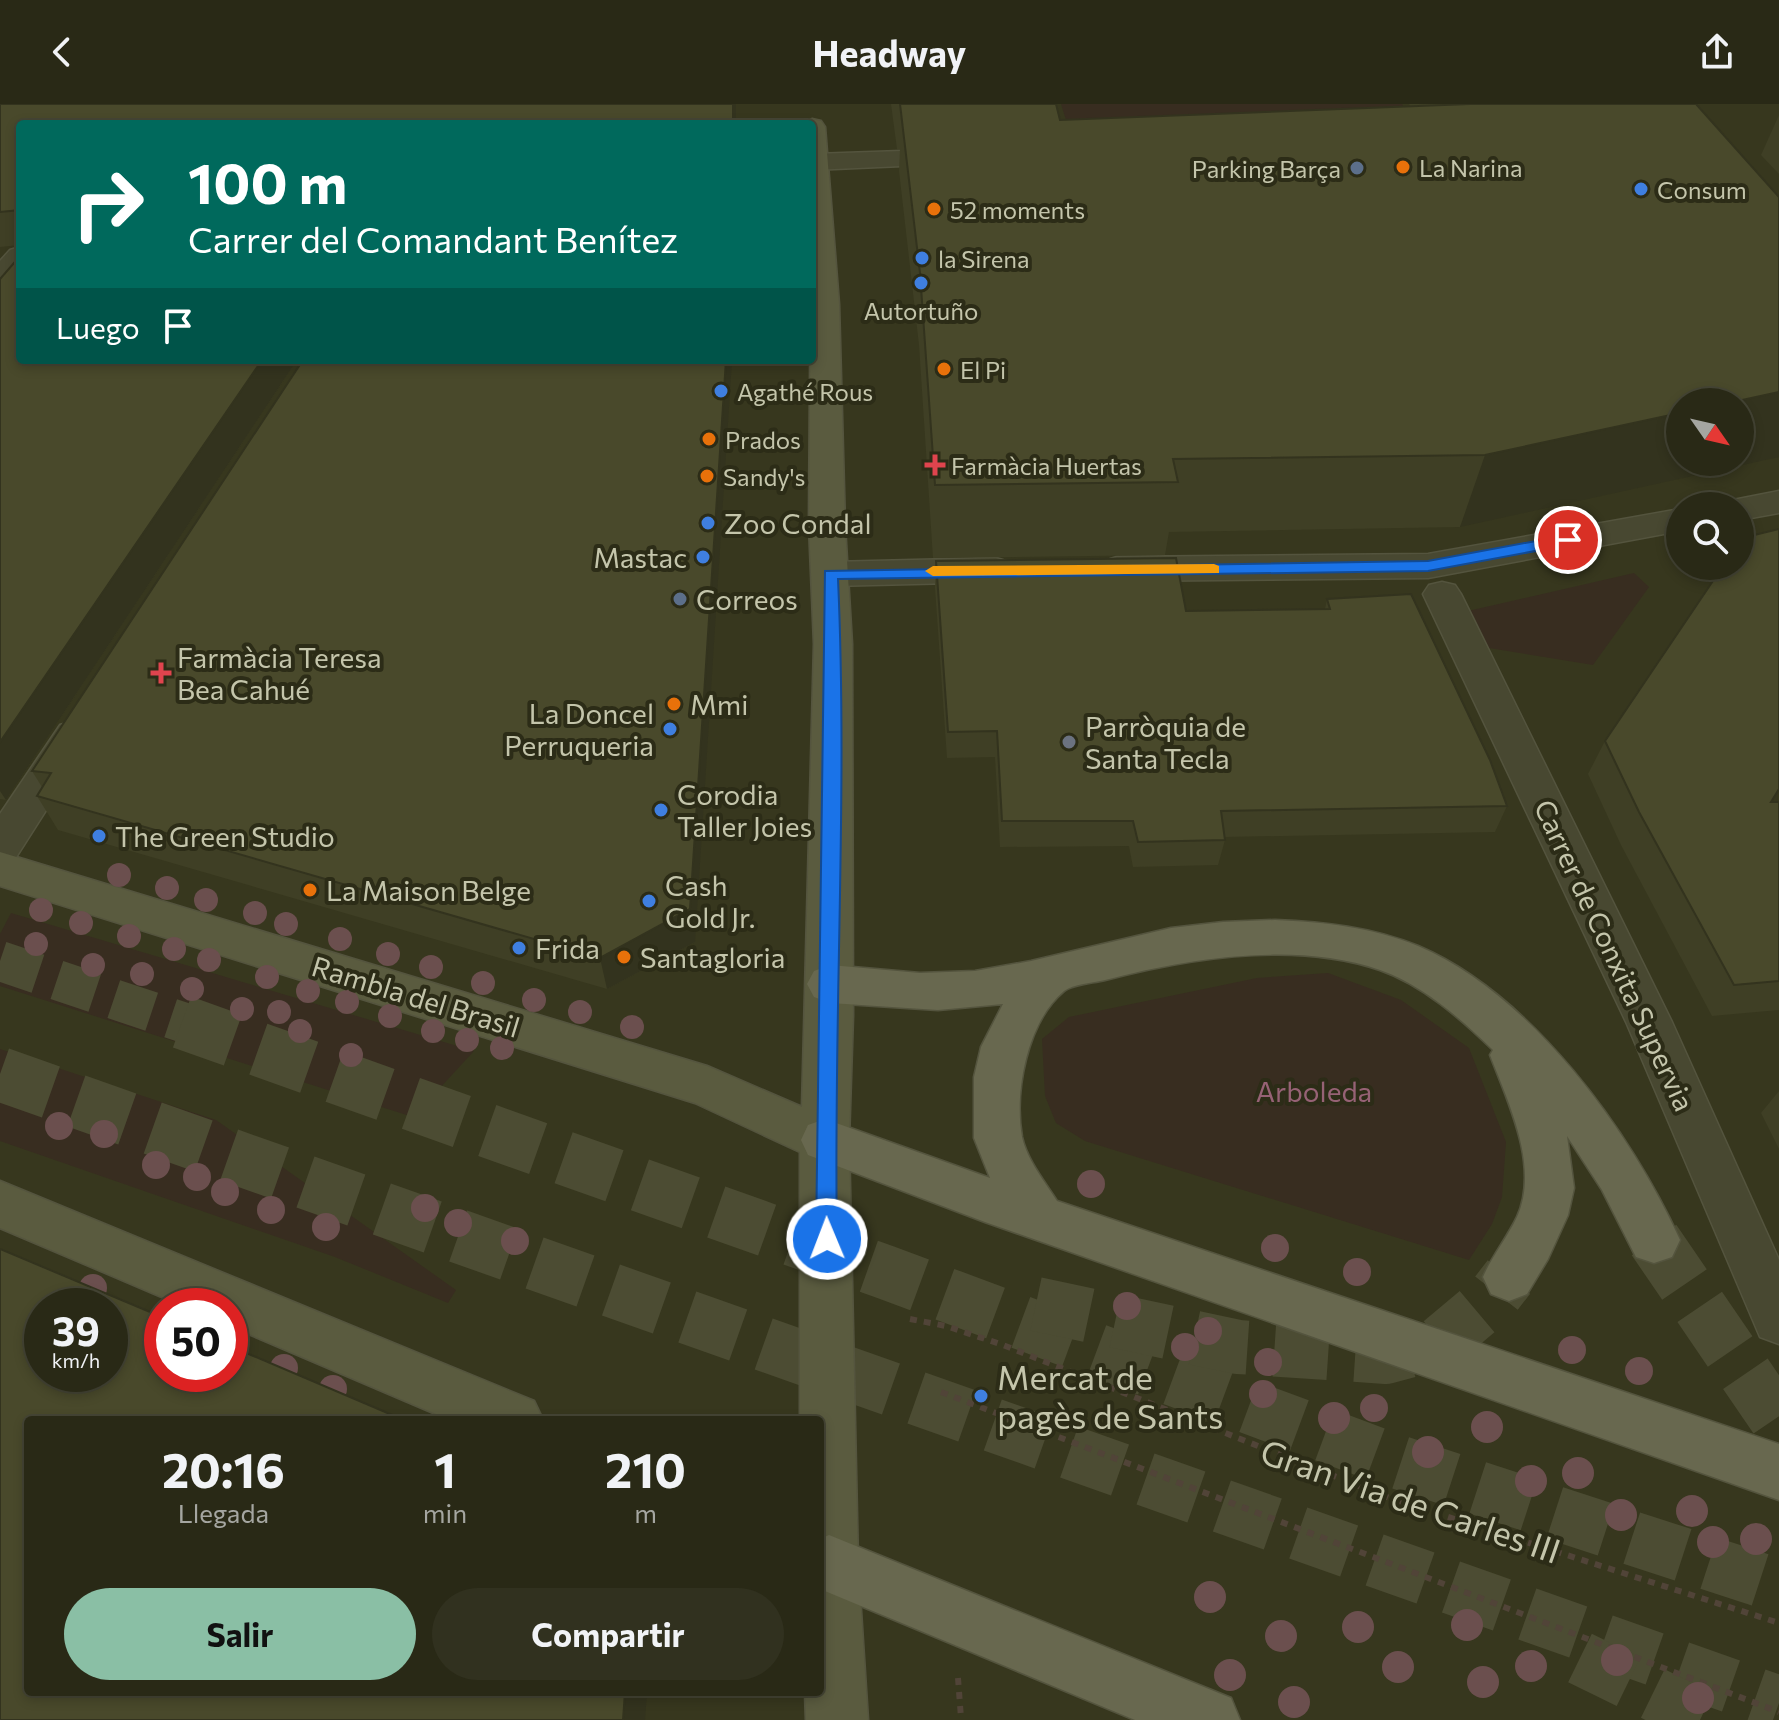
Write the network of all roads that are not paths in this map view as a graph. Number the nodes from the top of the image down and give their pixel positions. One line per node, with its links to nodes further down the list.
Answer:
1 (980, 157): 2 (street)
2 (816, 162)
3 (816, 236): 6 (main road)
4 (16, 261): 5 (street)
5 (0, 279)
6 (819, 346): 12 (main road)
7 (1779, 502): 8 (street)
8 (1754, 506)
9 (1666, 523): 11 (street)
10 (1032, 570): 12 (street)
11 (1077, 570)
12 (831, 574): 18 (main road)
13 (1442, 594): 25 (street, Carrer de Conxita Supervia)
14 (97, 700): 15 (street)
15 (0, 848)
16 (0, 869): 20 (main road, Rambla del Brasil)
17 (1050, 976): 18 (main road); 19 (main road); 22 (main road)
18 (830, 984): 20 (main road)
19 (1506, 1034): 23 (main road); 24 (main road)
20 (825, 1140): 22 (main road); 28 (main road)
21 (0, 1204): 26 (main road)
22 (1040, 1218): 27 (main road)
23 (1654, 1240)
24 (1509, 1277)
25 (1779, 1319)
26 (505, 1416)
27 (1779, 1472)
28 (824, 1561): 29 (main road); 30 (main road)
29 (837, 1720)
30 (1209, 1720)

